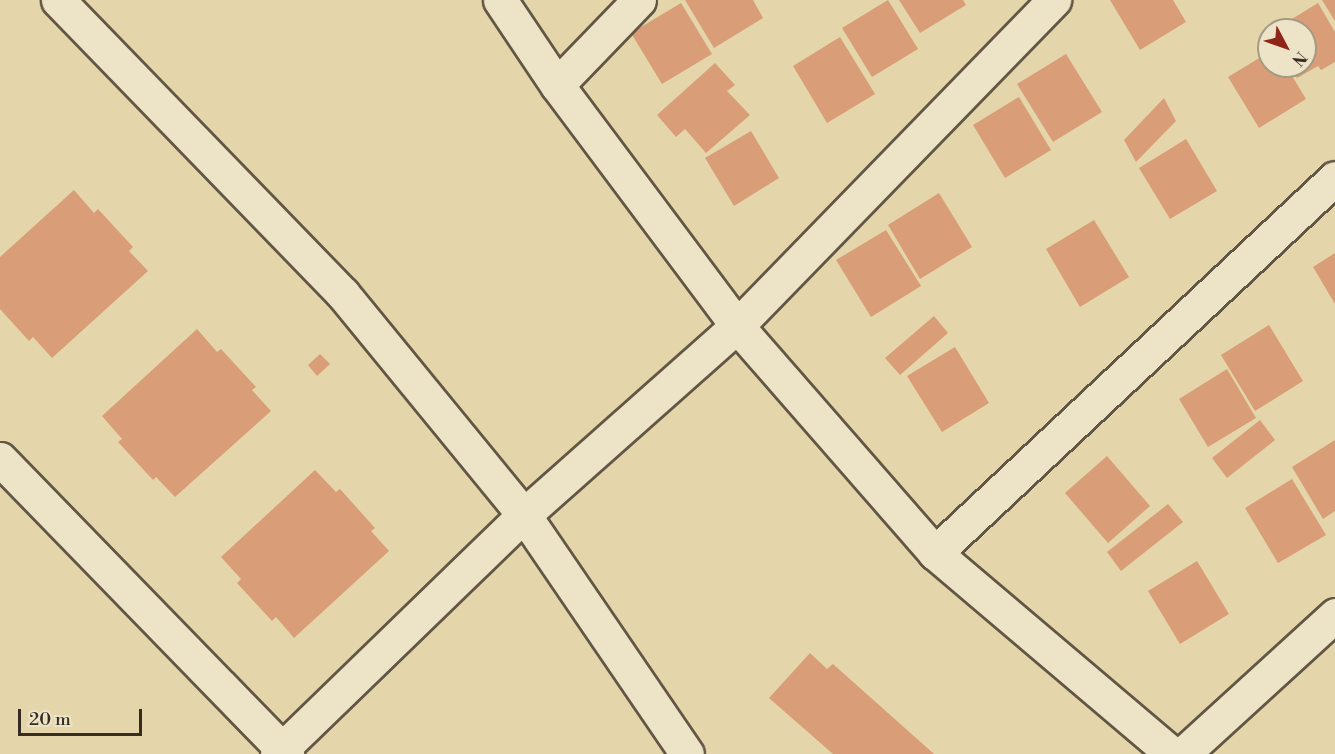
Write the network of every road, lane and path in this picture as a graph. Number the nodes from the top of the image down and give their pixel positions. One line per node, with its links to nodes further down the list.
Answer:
1 (58, 0): 9 (street)
2 (500, 0): 5 (street)
3 (639, 0): 5 (street)
4 (1053, 0): 7 (street)
5 (557, 85): 7 (street)
6 (1335, 178): 10 (street)
7 (737, 326): 9 (street); 10 (street)
8 (0, 459): 12 (street)
9 (524, 515): 12 (street); 13 (street)
10 (935, 553): 14 (street)
11 (1335, 615): 15 (street)
12 (282, 752)
13 (687, 754)
14 (1172, 754)
15 (1183, 754)

